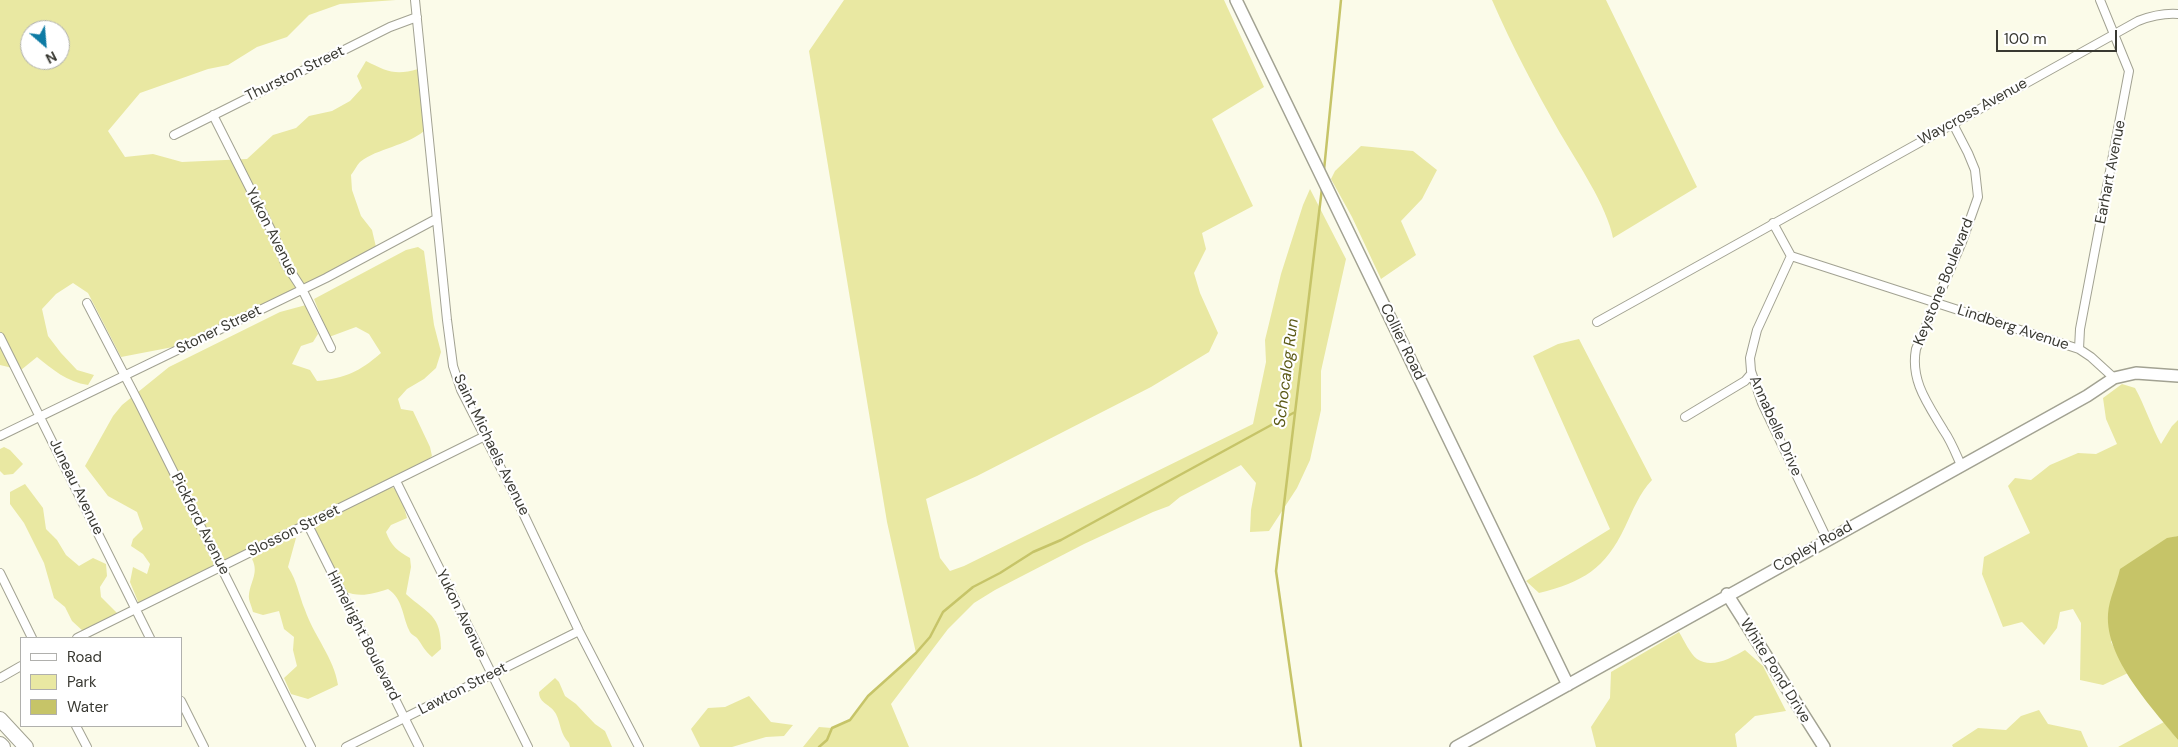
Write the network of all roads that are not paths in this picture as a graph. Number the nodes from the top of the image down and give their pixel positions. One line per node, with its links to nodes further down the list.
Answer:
1 (415, 0): 5 (street, Saint Michaels Avenue)
2 (1236, 0): 43 (street, Collier Road)
3 (2100, 0): 6 (street, Earhart Avenue)
4 (2178, 14): 6 (street, Waycross Avenue)
5 (418, 17): 7 (street, Thurston Street); 10 (street, Saint Michaels Avenue)
6 (2114, 34): 8 (street, Waycross Avenue); 19 (street, Earhart Avenue)
7 (213, 115): 9 (street, Thurston Street); 13 (street, Yukon Avenue)
8 (1953, 124): 11 (street, Waycross Avenue); 15 (street, Keystone Boulevard)
9 (174, 135)
10 (436, 219): 13 (street, Stoner Street); 27 (street, Saint Michaels Avenue)
11 (1773, 223): 12 (street); 16 (street, Waycross Avenue)
12 (1791, 256): 15 (street, Lindberg Avenue); 20 (street, Annabelle Drive)
13 (302, 289): 18 (street, Yukon Avenue); 21 (street, Stoner Street)
14 (86, 303): 21 (street, Pickford Avenue)
15 (1934, 303): 19 (street, Lindberg Avenue); 28 (street, Keystone Boulevard)
16 (1597, 322)
17 (0, 337): 24 (street, Juneau Avenue)
18 (331, 348)
19 (2079, 349): 23 (street, Lindberg Avenue)
20 (1752, 374): 25 (street); 31 (street, Annabelle Drive)
21 (125, 375): 24 (street, Stoner Street); 32 (street, Pickford Avenue)
22 (2178, 376): 23 (street, Copley Road)
23 (2114, 378): 28 (street, Copley Road)
24 (40, 416): 26 (street, Stoner Street); 35 (street, Juneau Avenue)
25 (1685, 417)
26 (0, 436)
27 (483, 437): 29 (street, Slosson Street); 36 (street, Saint Michaels Avenue)
28 (1961, 465): 31 (street, Copley Road)
29 (396, 481): 30 (street, Slosson Street); 41 (street, Yukon Avenue)
30 (308, 525): 32 (street, Slosson Street); 46 (street, Himelright Boulevard)
31 (1827, 539): 34 (street, Copley Road)
32 (221, 567): 35 (street, Slosson Street); 53 (street, Pickford Avenue)
33 (0, 573): 37 (street)
34 (1727, 594): 43 (street, Copley Road); 59 (street, White Pond Drive)
35 (135, 609): 38 (street, Slosson Street); 39 (street, Juneau Avenue)
36 (579, 631): 41 (street, Lawton Street); 57 (street, Saint Michaels Avenue)
37 (32, 637)
38 (79, 637)
39 (149, 637)
40 (20, 667): 42 (street)
41 (491, 675): 46 (street, Lawton Street); 56 (street, Yukon Avenue)
42 (0, 678)
43 (1568, 684): 58 (street, Copley Road)
44 (182, 703): 52 (street)
45 (0, 719): 50 (highway)
46 (404, 719): 54 (street, Lawton Street); 55 (street, Himelright Boulevard)
47 (77, 727): 51 (street)
48 (0, 744): 49 (highway)
49 (3, 747)
50 (26, 747)
51 (87, 747)
52 (204, 747)
53 (311, 747)
54 (346, 747)
55 (419, 747)
56 (528, 747)
57 (639, 747)
58 (1456, 747)
59 (1824, 747)

